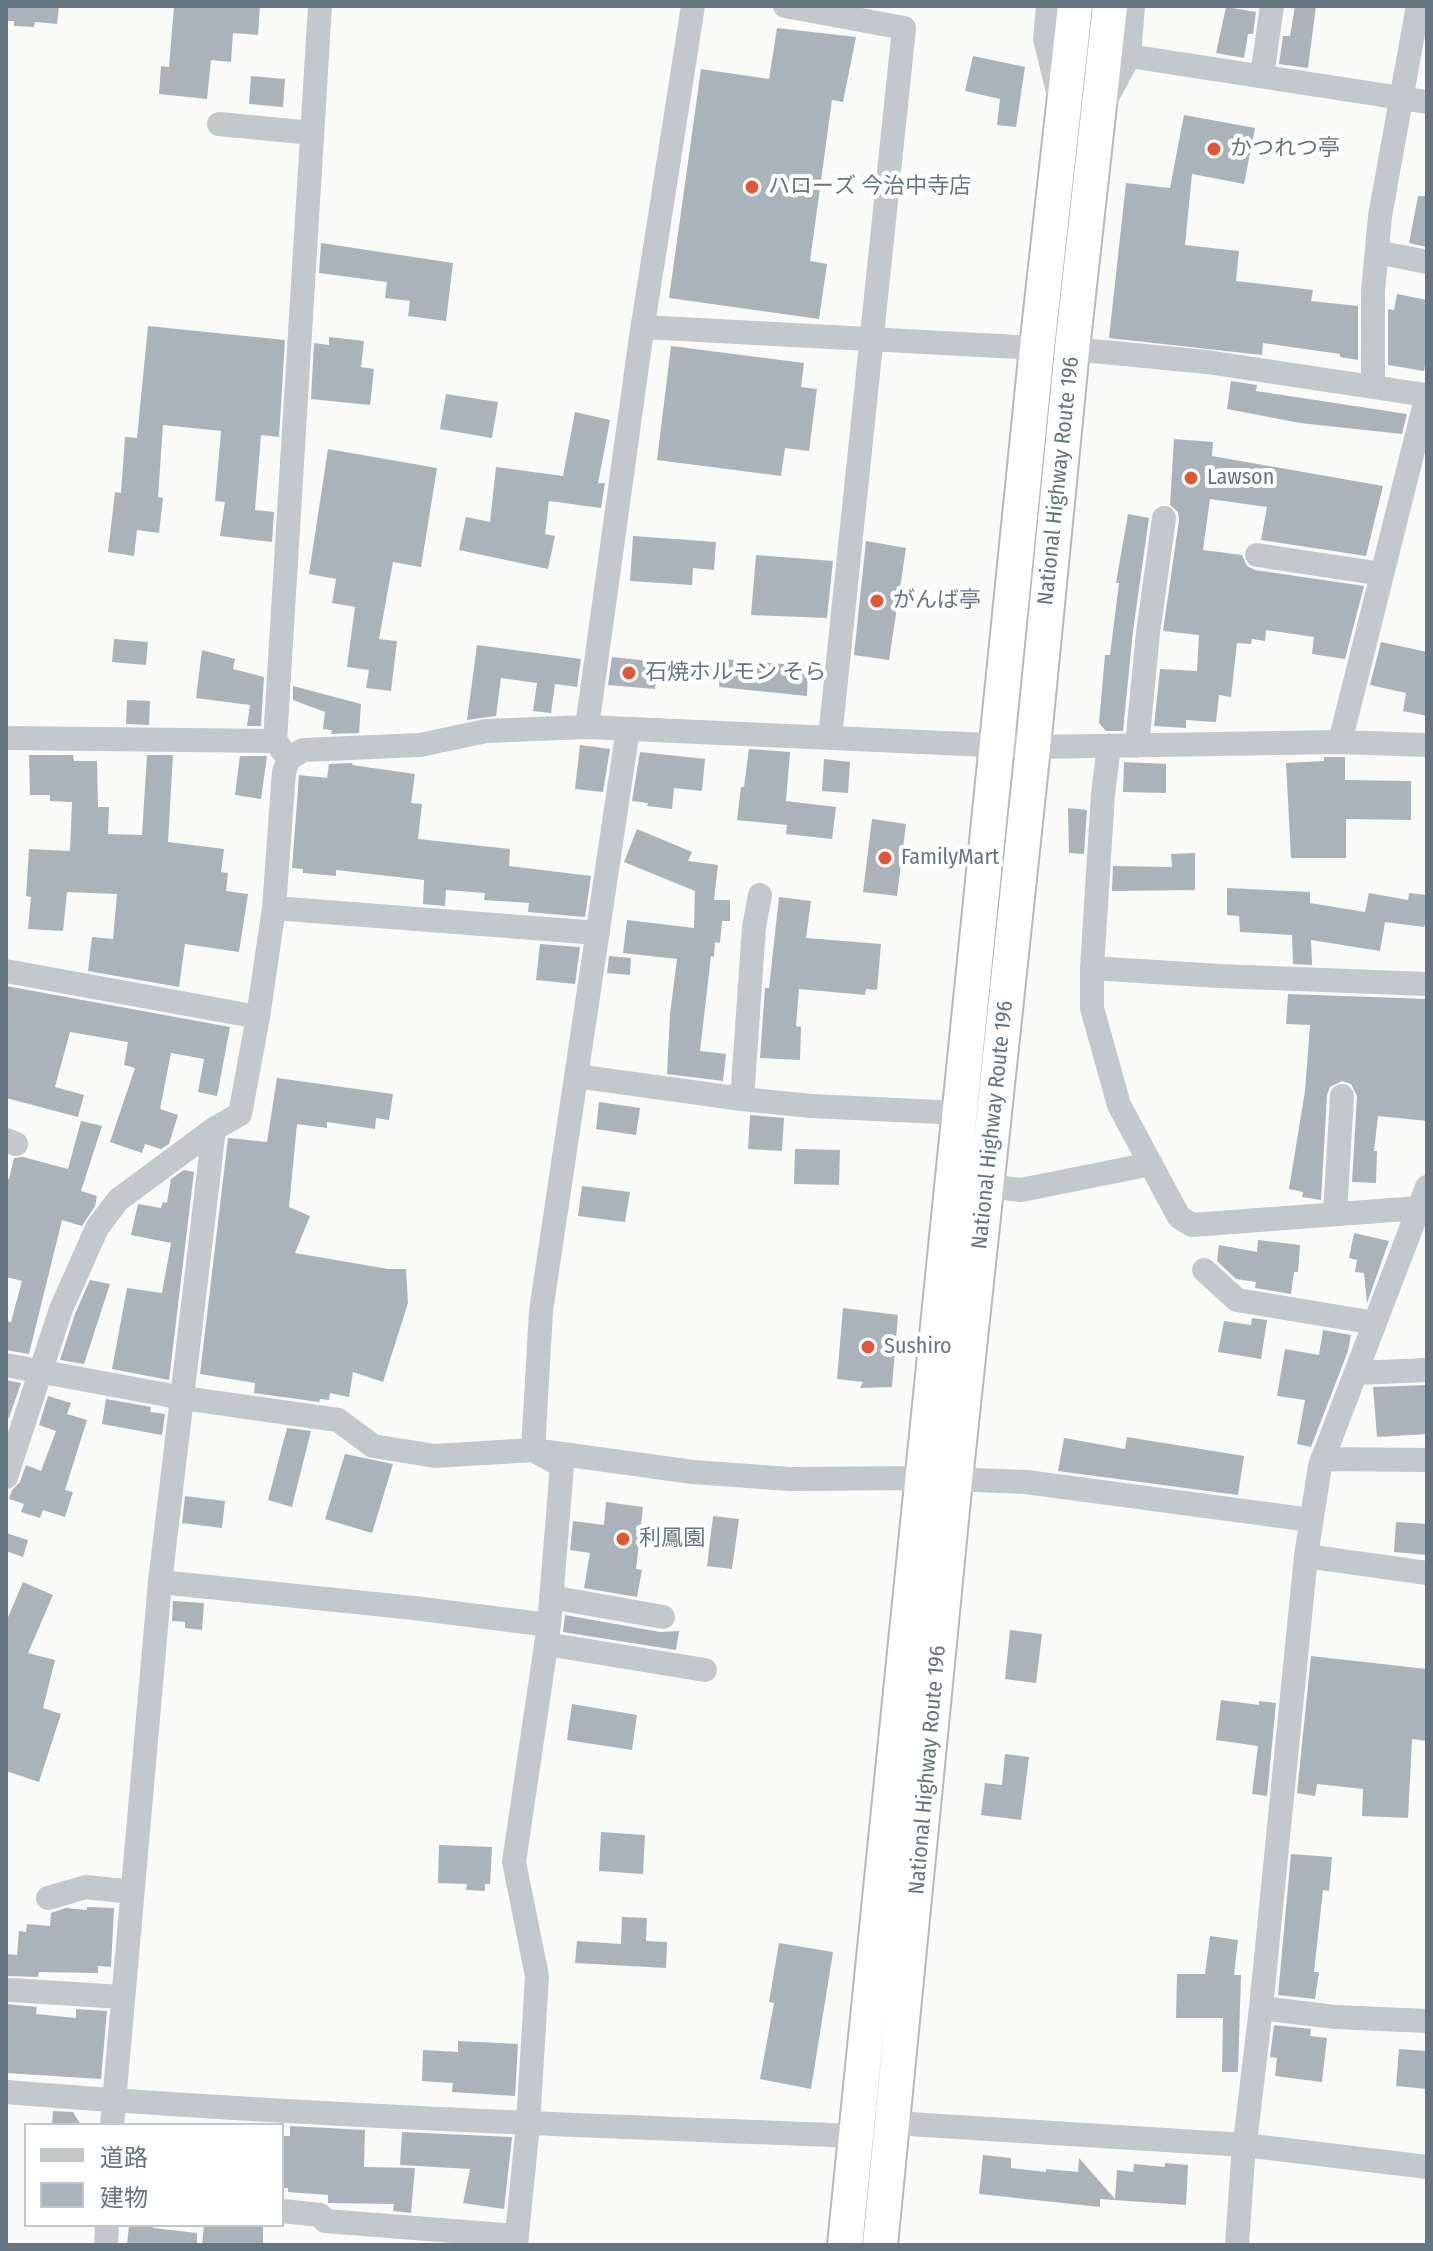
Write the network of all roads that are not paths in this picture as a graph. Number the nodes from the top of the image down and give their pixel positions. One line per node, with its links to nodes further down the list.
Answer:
1 (320, 6): 16 (street)
2 (693, 6): 19 (street)
3 (785, 6): 20 (street)
4 (1048, 6): 13 (street)
5 (1075, 6): 13 (highway, National Highway Route 196)
6 (1110, 6): 14 (highway, National Highway Route 196)
7 (1133, 6): 10 (street)
8 (1272, 6): 11 (street)
9 (1418, 6): 12 (street)
10 (1129, 56): 11 (street); 14 (street)
11 (1262, 76): 12 (street)
12 (1415, 100): 17 (street)
13 (1063, 114): 21 (highway, National Highway Route 196)
14 (1098, 114): 22 (highway, National Highway Route 196)
15 (219, 124): 16 (street)
16 (312, 133): 38 (street)
17 (1377, 252): 18 (street); 23 (street)
18 (1427, 262)
19 (643, 327): 20 (street); 28 (street)
20 (872, 339): 21 (street); 31 (street)
21 (1037, 348): 34 (highway, National Highway Route 196)
22 (1072, 349): 23 (street); 37 (highway, National Highway Route 196)
23 (1373, 387): 24 (street)
24 (1426, 395): 27 (street)
25 (1164, 518): 36 (street)
26 (1257, 555): 27 (street)
27 (1382, 574): 32 (street)
28 (587, 727): 29 (street); 38 (street)
29 (628, 729): 31 (street); 41 (street)
30 (6, 738): 38 (street)
31 (830, 738): 34 (street)
32 (1340, 742): 33 (street); 36 (street)
33 (1427, 745)
34 (998, 746): 37 (street); 49 (highway, National Highway Route 196)
35 (1109, 746): 36 (street); 37 (street); 42 (street)
36 (1137, 746)
37 (1033, 747): 52 (highway, National Highway Route 196)
38 (282, 750): 40 (street)
39 (760, 895): 48 (street)
40 (274, 908): 41 (street); 45 (street)
41 (598, 933): 46 (street)
42 (1092, 968): 44 (street); 51 (street)
43 (6, 971): 45 (street)
44 (1427, 984)
45 (258, 1017): 50 (street)
46 (576, 1076): 48 (street); 62 (street)
47 (1342, 1096): 54 (street)
48 (742, 1099): 49 (street)
49 (961, 1113): 66 (highway, National Highway Route 196)
50 (214, 1129): 59 (street); 61 (street)
51 (1151, 1164): 52 (street); 54 (street)
52 (986, 1186): 66 (highway, National Highway Route 196)
53 (1421, 1213): 54 (street); 56 (street)
54 (1335, 1214)
55 (1204, 1270): 56 (street)
56 (1375, 1323): 60 (street)
57 (6, 1365): 59 (street)
58 (1427, 1370): 60 (street)
59 (42, 1373): 61 (street); 65 (street)
60 (1356, 1373): 63 (street)
61 (183, 1398): 62 (street); 70 (street)
62 (533, 1450): 66 (street); 71 (street)
63 (1322, 1459): 64 (street); 67 (street)
64 (1427, 1460)
65 (6, 1477)
66 (939, 1478): 67 (street); 84 (highway, National Highway Route 196); 86 (highway, National Highway Route 196)
67 (1311, 1520): 68 (street)
68 (1306, 1556): 69 (street); 79 (street)
69 (1427, 1573)
70 (160, 1582): 73 (street); 75 (street)
71 (551, 1597): 72 (street); 73 (street)
72 (663, 1617)
73 (548, 1634): 74 (street); 85 (street)
74 (705, 1670)
75 (132, 1892): 76 (street); 78 (street)
76 (48, 1898)
77 (11, 1990): 78 (street)
78 (122, 1997): 82 (street)
79 (1261, 2008): 80 (street); 87 (street)
80 (1427, 2021)
81 (6, 2092): 82 (street)
82 (113, 2100): 83 (street); 85 (street)
83 (112, 2123)
84 (893, 2123): 86 (street); 87 (street); 92 (highway, National Highway Route 196)
85 (528, 2124): 86 (street); 90 (street)
86 (856, 2136): 91 (highway, National Highway Route 196)
87 (1245, 2145): 88 (street); 93 (street)
88 (1427, 2167)
89 (284, 2211): 90 (street)
90 (516, 2240)
91 (845, 2245)
92 (880, 2245)
93 (1237, 2245)

